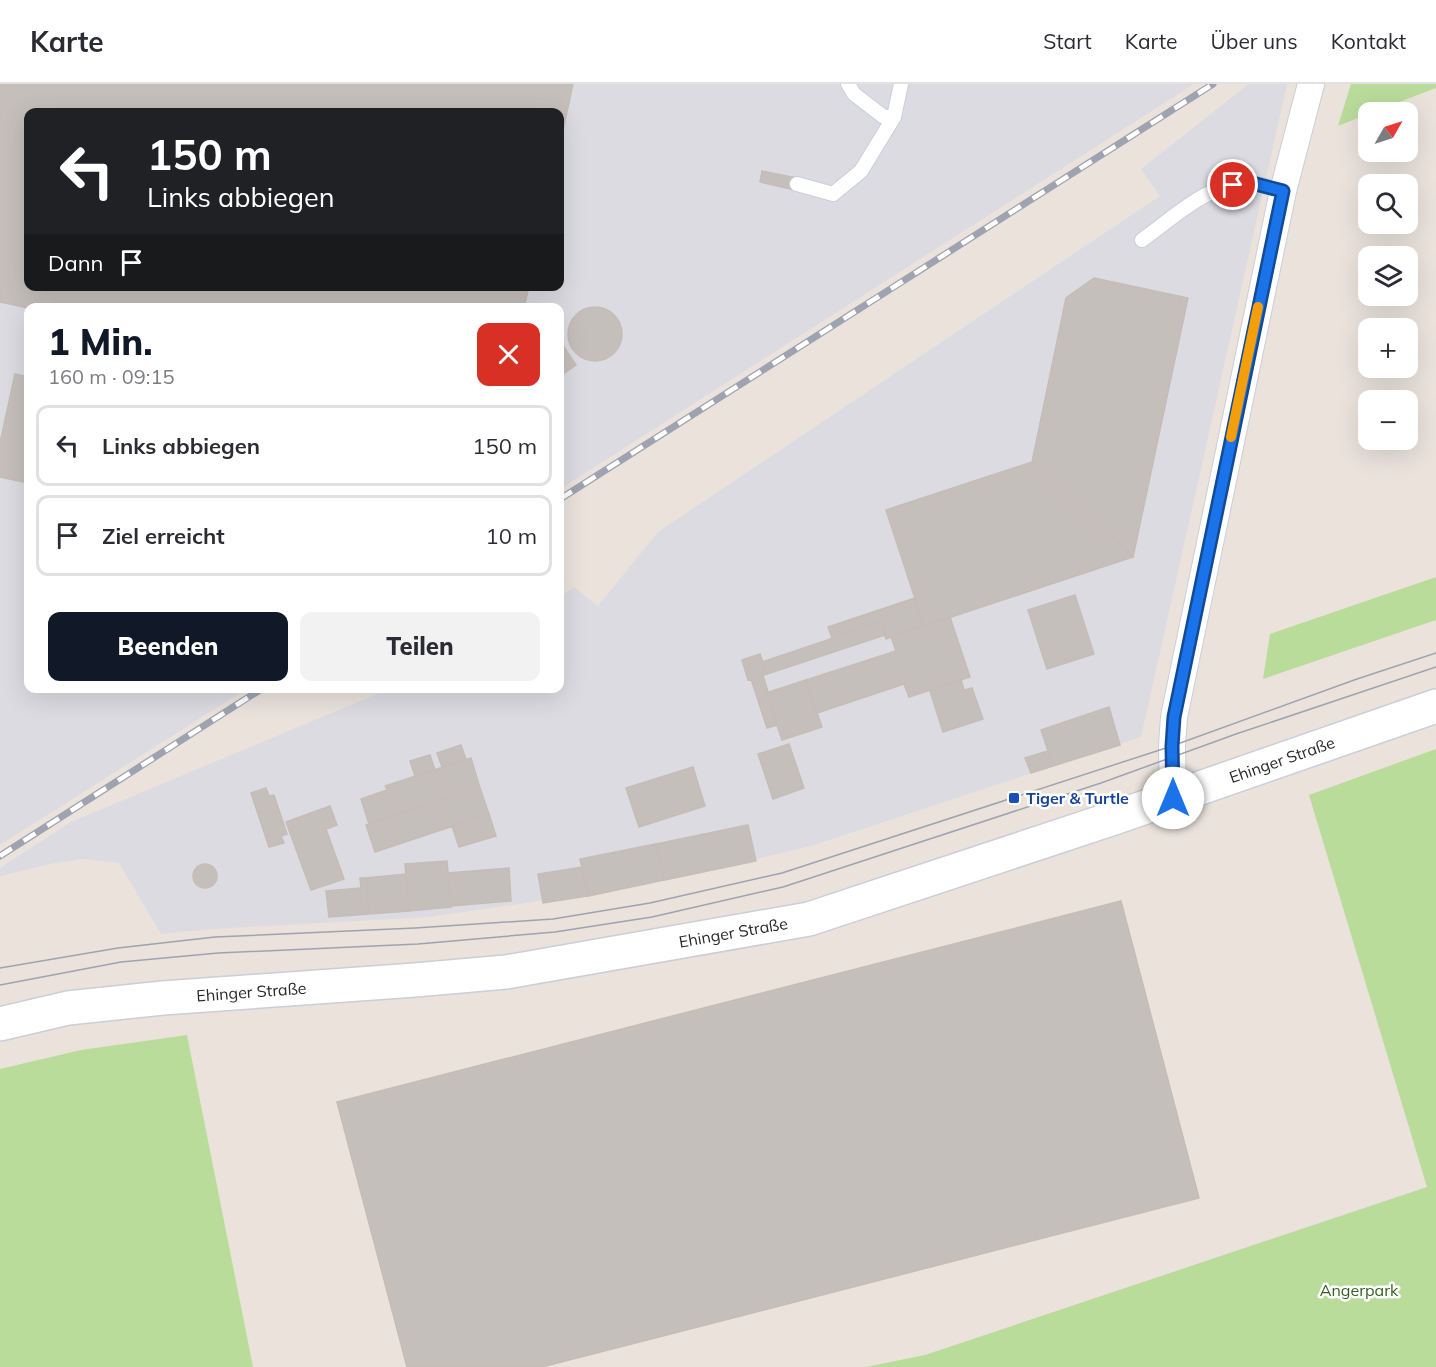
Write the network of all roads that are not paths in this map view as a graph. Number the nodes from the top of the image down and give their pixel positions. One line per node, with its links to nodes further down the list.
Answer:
1 (849, 84): 4 (lane)
2 (901, 84): 4 (lane)
3 (1311, 84): 6 (street)
4 (894, 117): 5 (lane)
5 (796, 184)
6 (1283, 191): 7 (lane); 9 (street)
7 (1142, 240)
8 (1436, 706): 9 (street, Ehinger Straße)
9 (1173, 798): 10 (street, Ehinger Straße)
10 (0, 1024)

